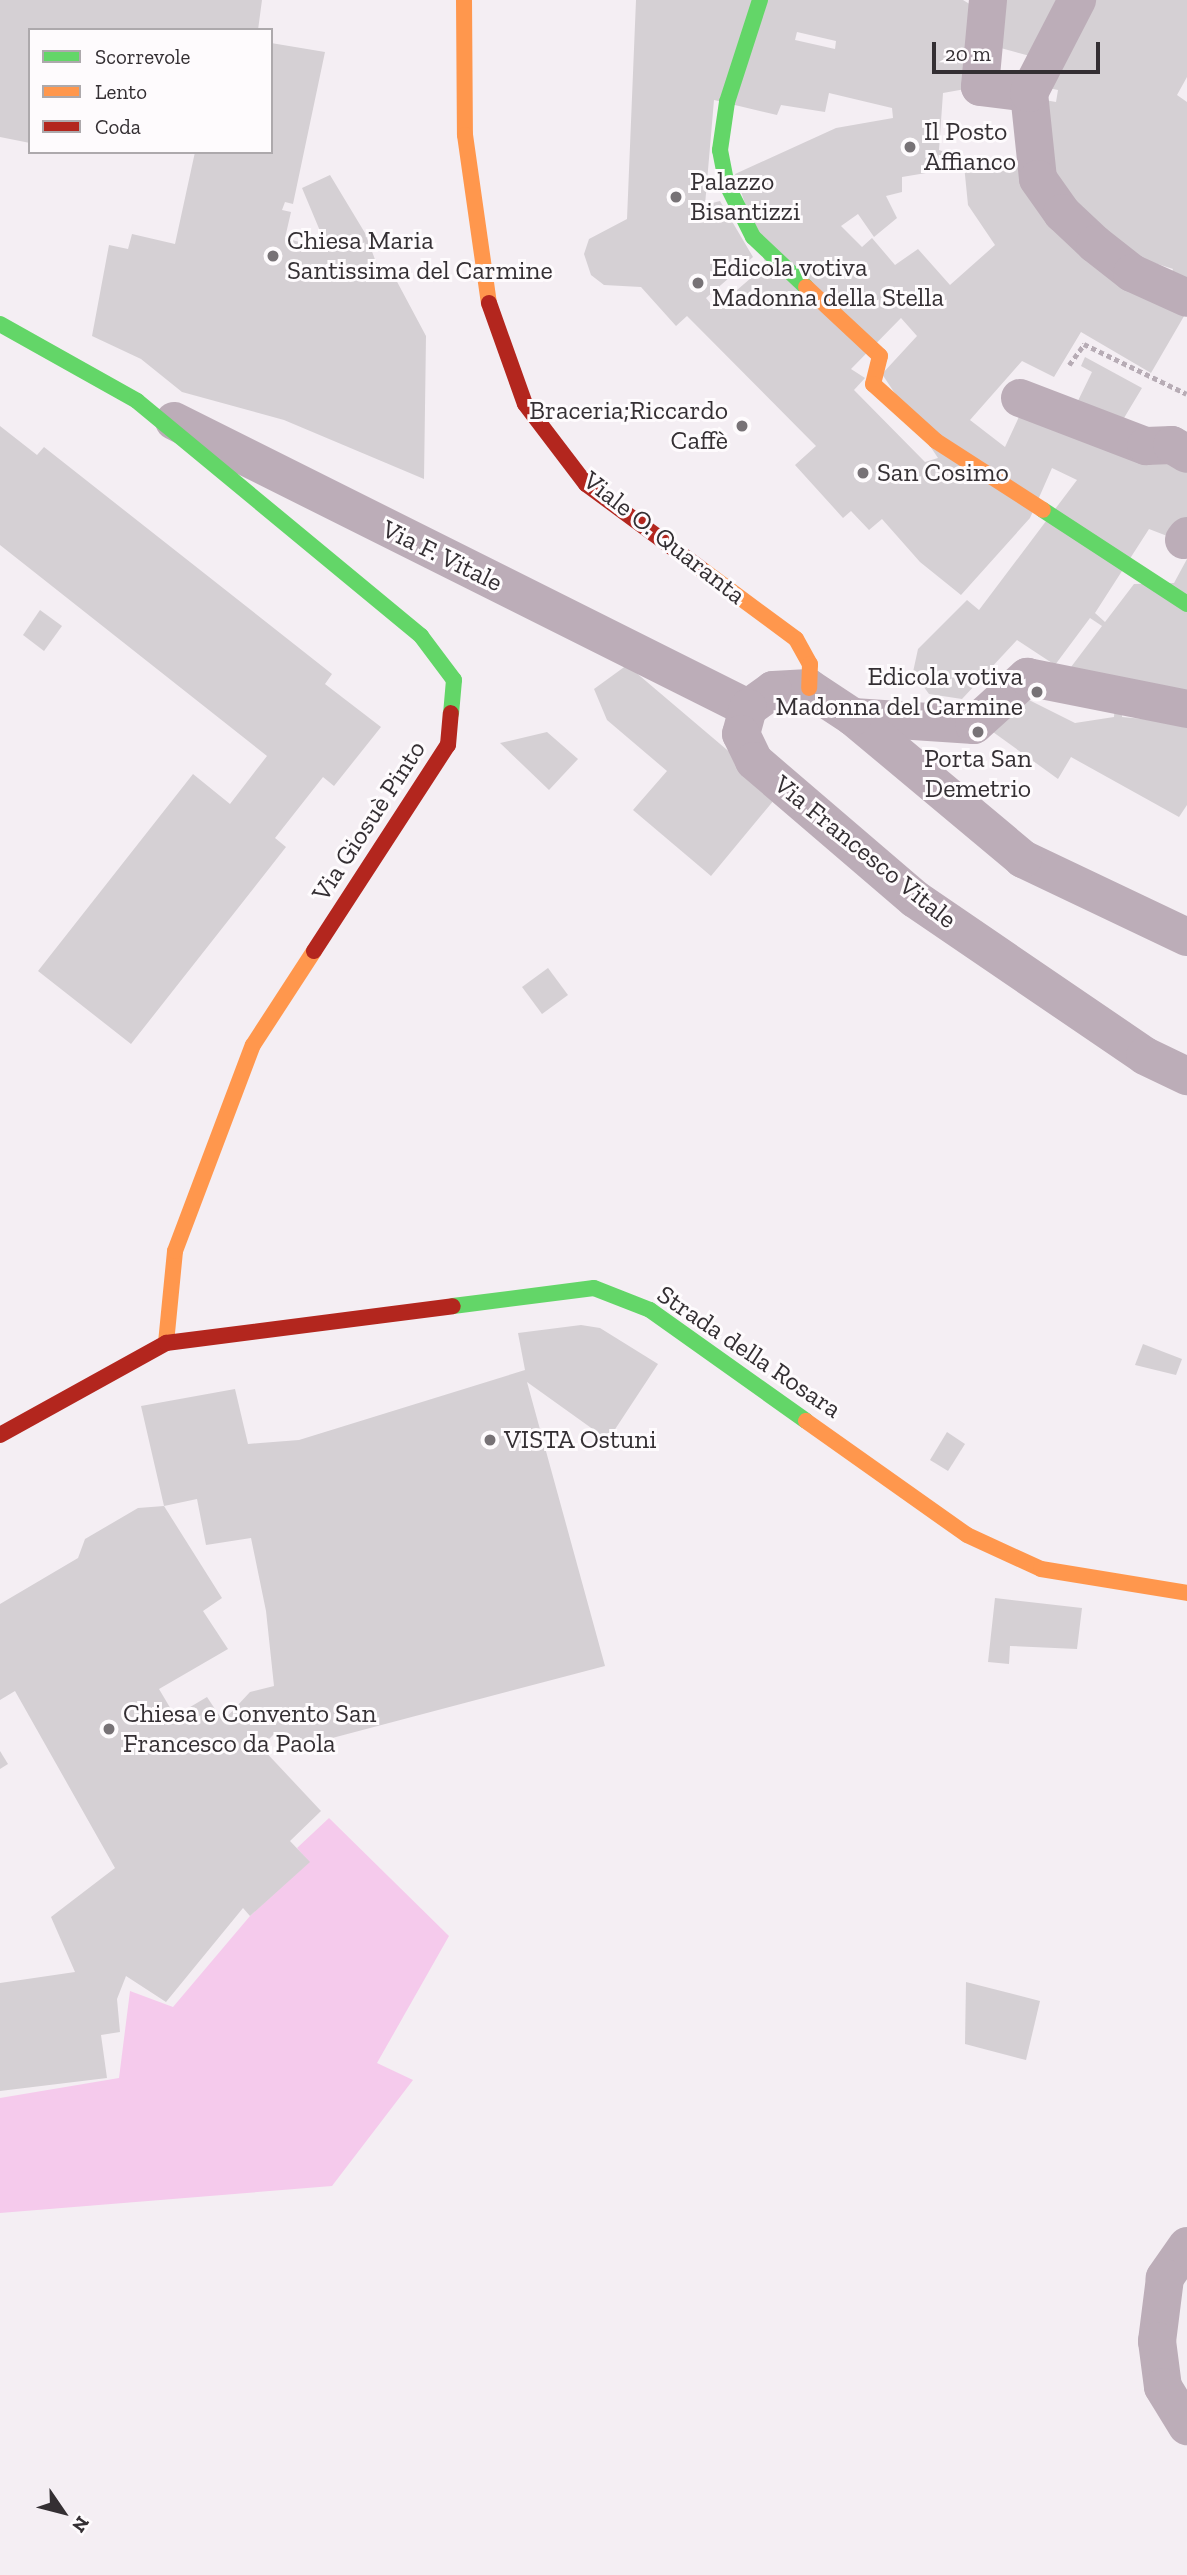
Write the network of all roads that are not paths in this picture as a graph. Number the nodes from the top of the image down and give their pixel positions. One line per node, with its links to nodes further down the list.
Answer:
1 (464, 0): 12 (street, Viale O. Quaranta)
2 (760, 0): 11 (street)
3 (988, 0): 5 (street)
4 (1077, 0): 5 (street)
5 (1030, 93): 6 (street)
6 (1187, 298)
7 (0, 324): 9 (street, Via Giosuè Pinto)
8 (1020, 398): 10 (street)
9 (137, 401): 13 (street, Via F. Vitale); 18 (street, Via Giosuè Pinto)
10 (1179, 449)
11 (1187, 604)
12 (809, 688): 13 (street); 15 (street)
13 (748, 708): 17 (street, Via Francesco Vitale)
14 (1187, 709): 15 (street)
15 (853, 717): 16 (street)
16 (1187, 937)
17 (1187, 1076)
18 (166, 1343): 19 (street); 20 (street, Strada della Rosara)
19 (0, 1435)
20 (1187, 1593)
21 (1187, 2246): 22 (street)
22 (1187, 2426)

